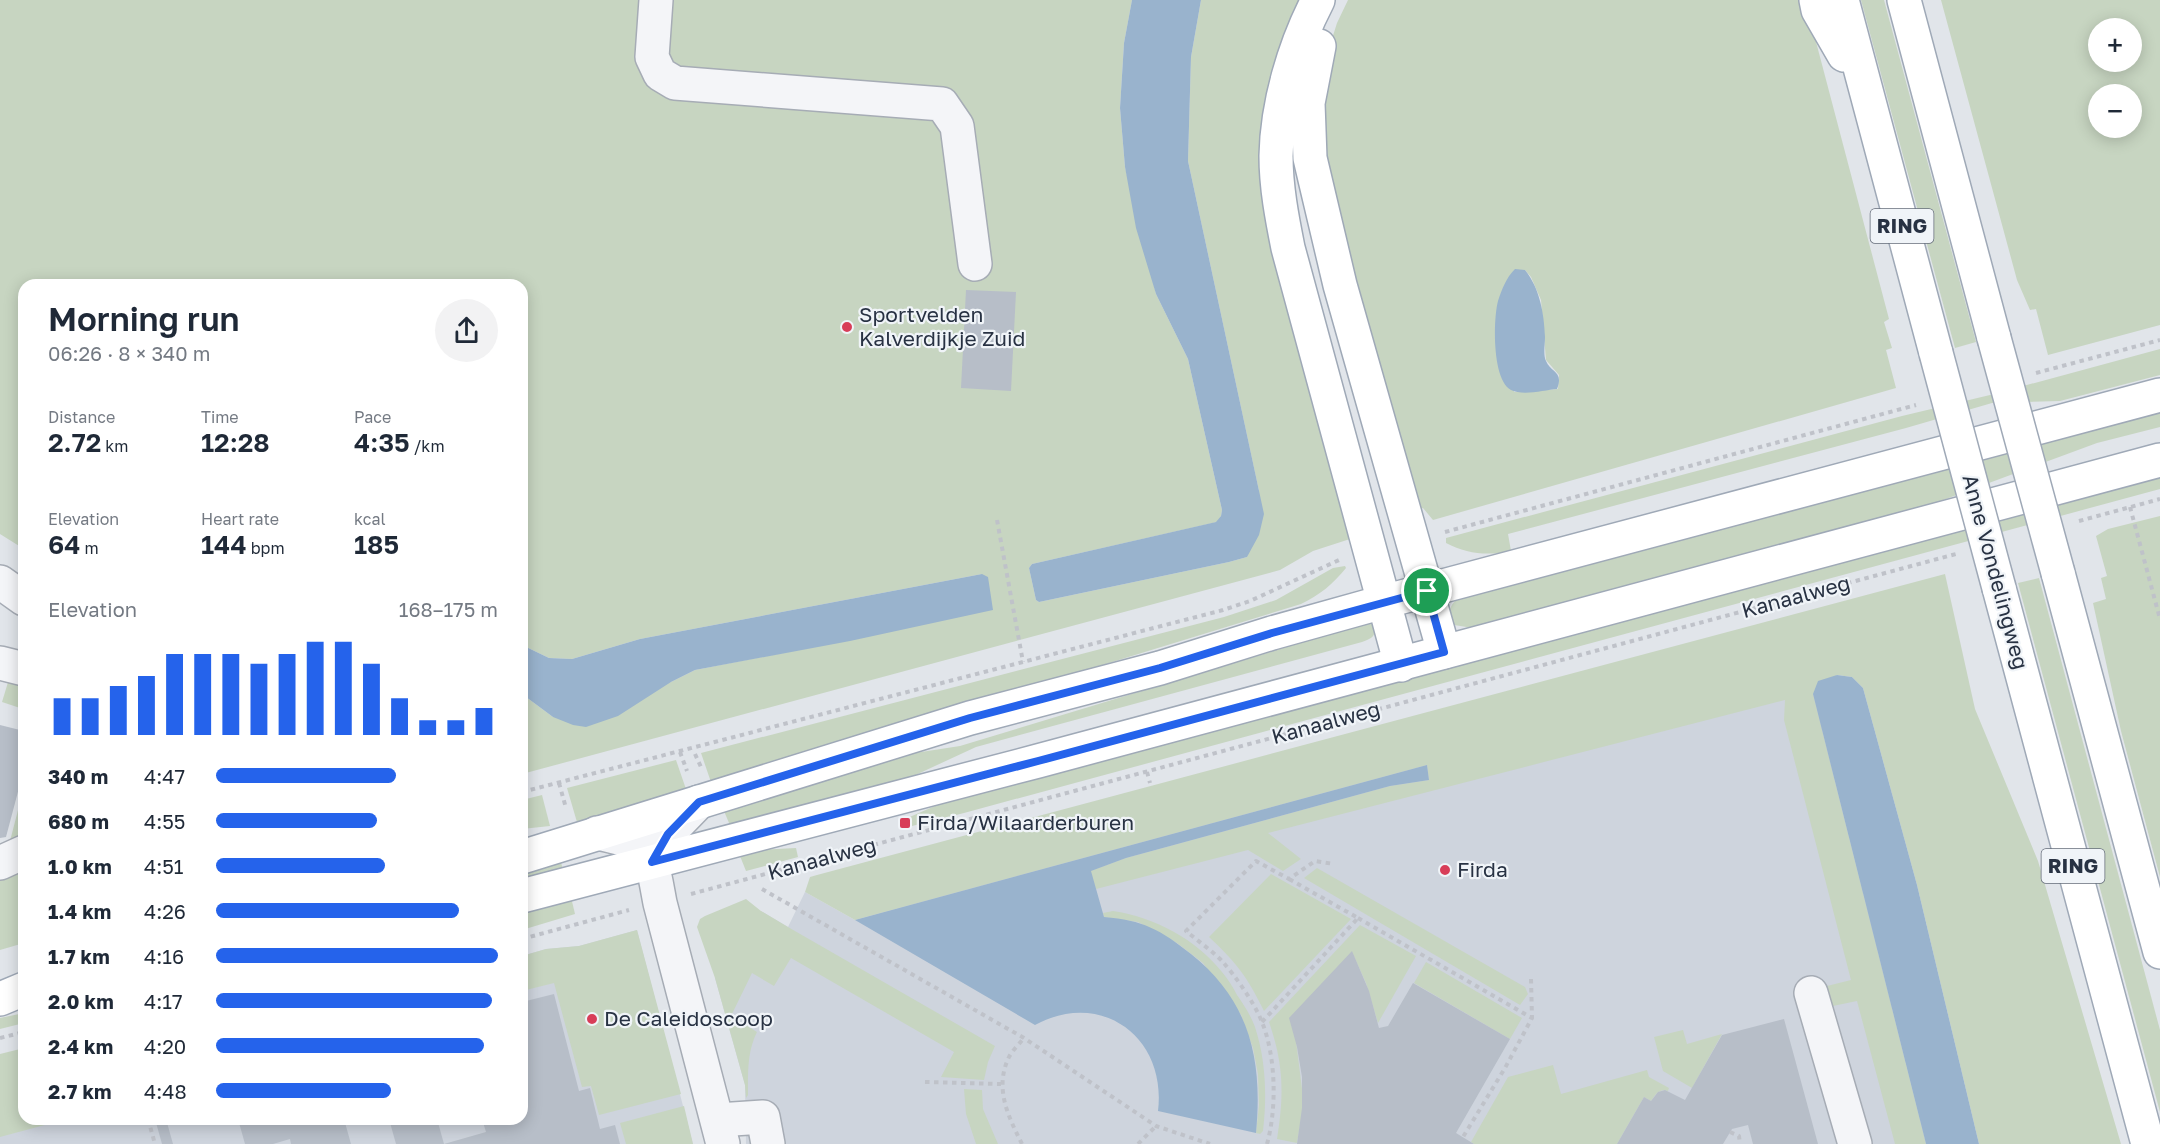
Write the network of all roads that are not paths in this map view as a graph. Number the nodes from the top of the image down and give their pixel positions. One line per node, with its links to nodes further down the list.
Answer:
1 (656, 0): 10 (street)
2 (1317, 0): 16 (main road)
3 (1338, 0): 14 (main road)
4 (1816, 0): 9 (main road)
5 (1842, 0): 9 (main road, Anne Vondelingweg / RING)
6 (1904, 0): 8 (main road, RING)
7 (1926, 0): 8 (main road)
8 (1927, 85): 28 (main road, RING, bridge)
9 (1868, 99): 36 (main road, Anne Vondelingweg / RING, bridge)
10 (975, 264)
11 (2160, 394): 14 (main road)
12 (2160, 460): 17 (main road, Kanaalweg)
13 (0, 582): 15 (street)
14 (1427, 591): 16 (main road); 17 (main road)
15 (18, 594)
16 (1383, 603): 19 (main road); 21 (main road)
17 (1444, 652): 19 (main road, Kanaalweg)
18 (0, 663): 20 (street)
19 (1401, 665): 25 (main road, Kanaalweg)
20 (18, 668)
21 (699, 802): 22 (main road); 25 (street)
22 (597, 833): 24 (main road); 25 (street)
23 (18, 855): 26 (street)
24 (528, 855)
25 (652, 862): 27 (main road, Kanaalweg); 33 (street)
26 (0, 863)
27 (528, 894)
28 (2160, 952)
29 (18, 992): 32 (main road)
30 (1811, 993): 35 (street)
31 (18, 1000): 32 (main road)
32 (0, 1001)
33 (721, 1132): 34 (street)
34 (768, 1144)
35 (1856, 1144)
36 (2148, 1144)

